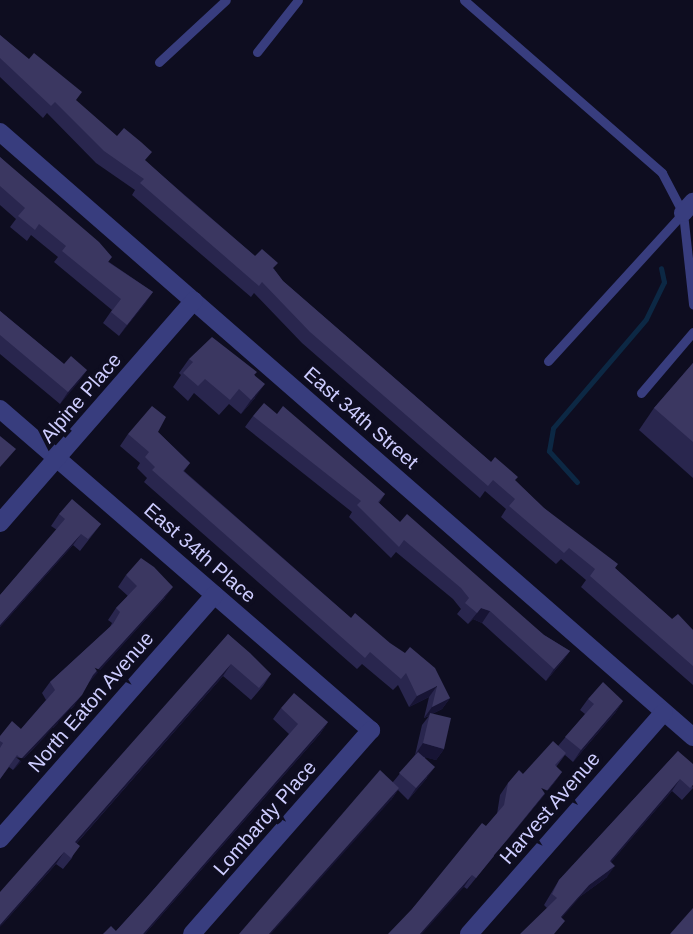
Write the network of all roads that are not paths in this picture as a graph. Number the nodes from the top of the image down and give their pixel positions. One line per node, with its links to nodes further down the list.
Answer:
1 (226, 0): 5 (lane)
2 (298, 0): 4 (lane)
3 (464, 0): 7 (lane)
4 (257, 52)
5 (159, 62)
6 (0, 132): 8 (street, East 34th Street)
7 (688, 207): 9 (lane); 11 (lane)
8 (194, 301): 14 (street, Alpine Place); 17 (street, East 34th Street)
9 (693, 304)
10 (693, 332): 12 (lane)
11 (548, 361)
12 (641, 393)
13 (0, 409): 14 (street, East 34th Place)
14 (57, 458): 15 (street, Alpine Place); 16 (street, East 34th Place)
15 (0, 523)
16 (214, 595): 18 (street, East 34th Place); 20 (street, North Eaton Avenue)
17 (664, 712): 19 (street, East 34th Street); 22 (street, Harvest Avenue)
18 (371, 730): 21 (street, Lombardy Place)
19 (693, 737)
20 (0, 839)
21 (192, 934)
22 (469, 934)

